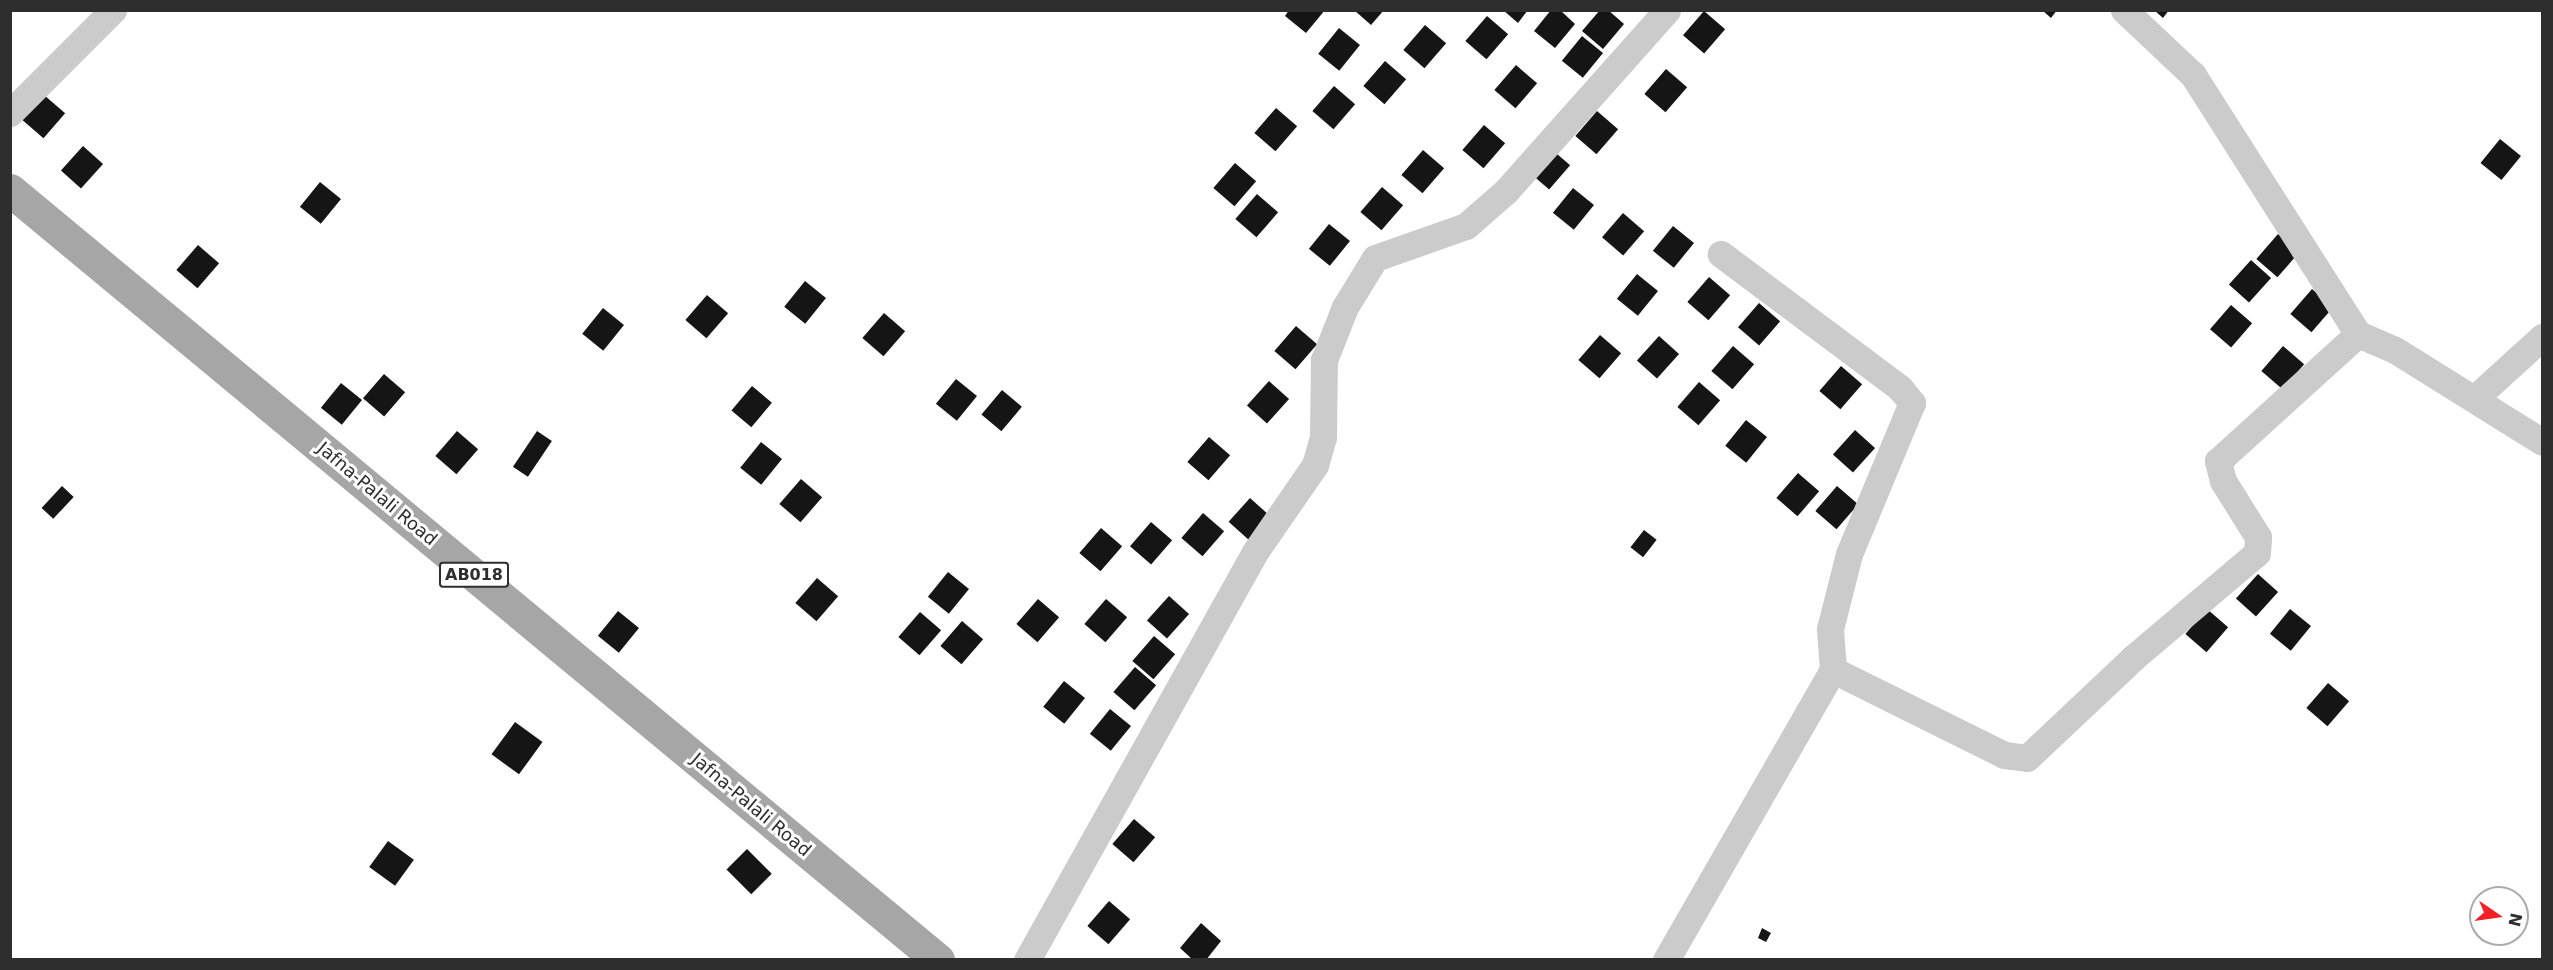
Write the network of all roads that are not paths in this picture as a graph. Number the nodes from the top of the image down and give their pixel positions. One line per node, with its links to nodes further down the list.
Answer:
1 (113, 10): 4 (street)
2 (1667, 10): 13 (street)
3 (2124, 10): 7 (street)
4 (10, 114)
5 (10, 190): 12 (main road, Jafna-Palali Road / AB018)
6 (1721, 254): 11 (street)
7 (2358, 334): 9 (street); 11 (street)
8 (2542, 337): 9 (street)
9 (2475, 398): 10 (street)
10 (2542, 442)
11 (1833, 670): 14 (street)
12 (938, 960)
13 (1027, 960)
14 (1666, 960)

